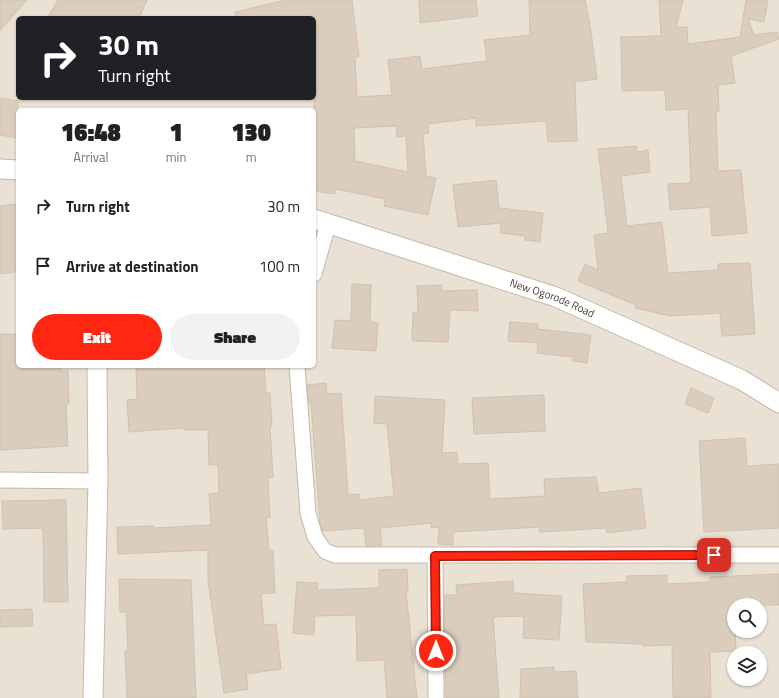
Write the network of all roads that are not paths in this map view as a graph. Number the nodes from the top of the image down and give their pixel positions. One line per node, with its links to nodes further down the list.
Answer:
1 (0, 169): 2 (street)
2 (16, 170)
3 (321, 222): 4 (street); 7 (street, New Ogorode Road)
4 (316, 259)
5 (97, 368): 9 (street)
6 (297, 368): 11 (street)
7 (779, 403)
8 (0, 480): 9 (street)
9 (98, 480): 12 (street)
10 (779, 555): 11 (street)
11 (435, 556): 13 (street)
12 (93, 698)
13 (436, 698)

